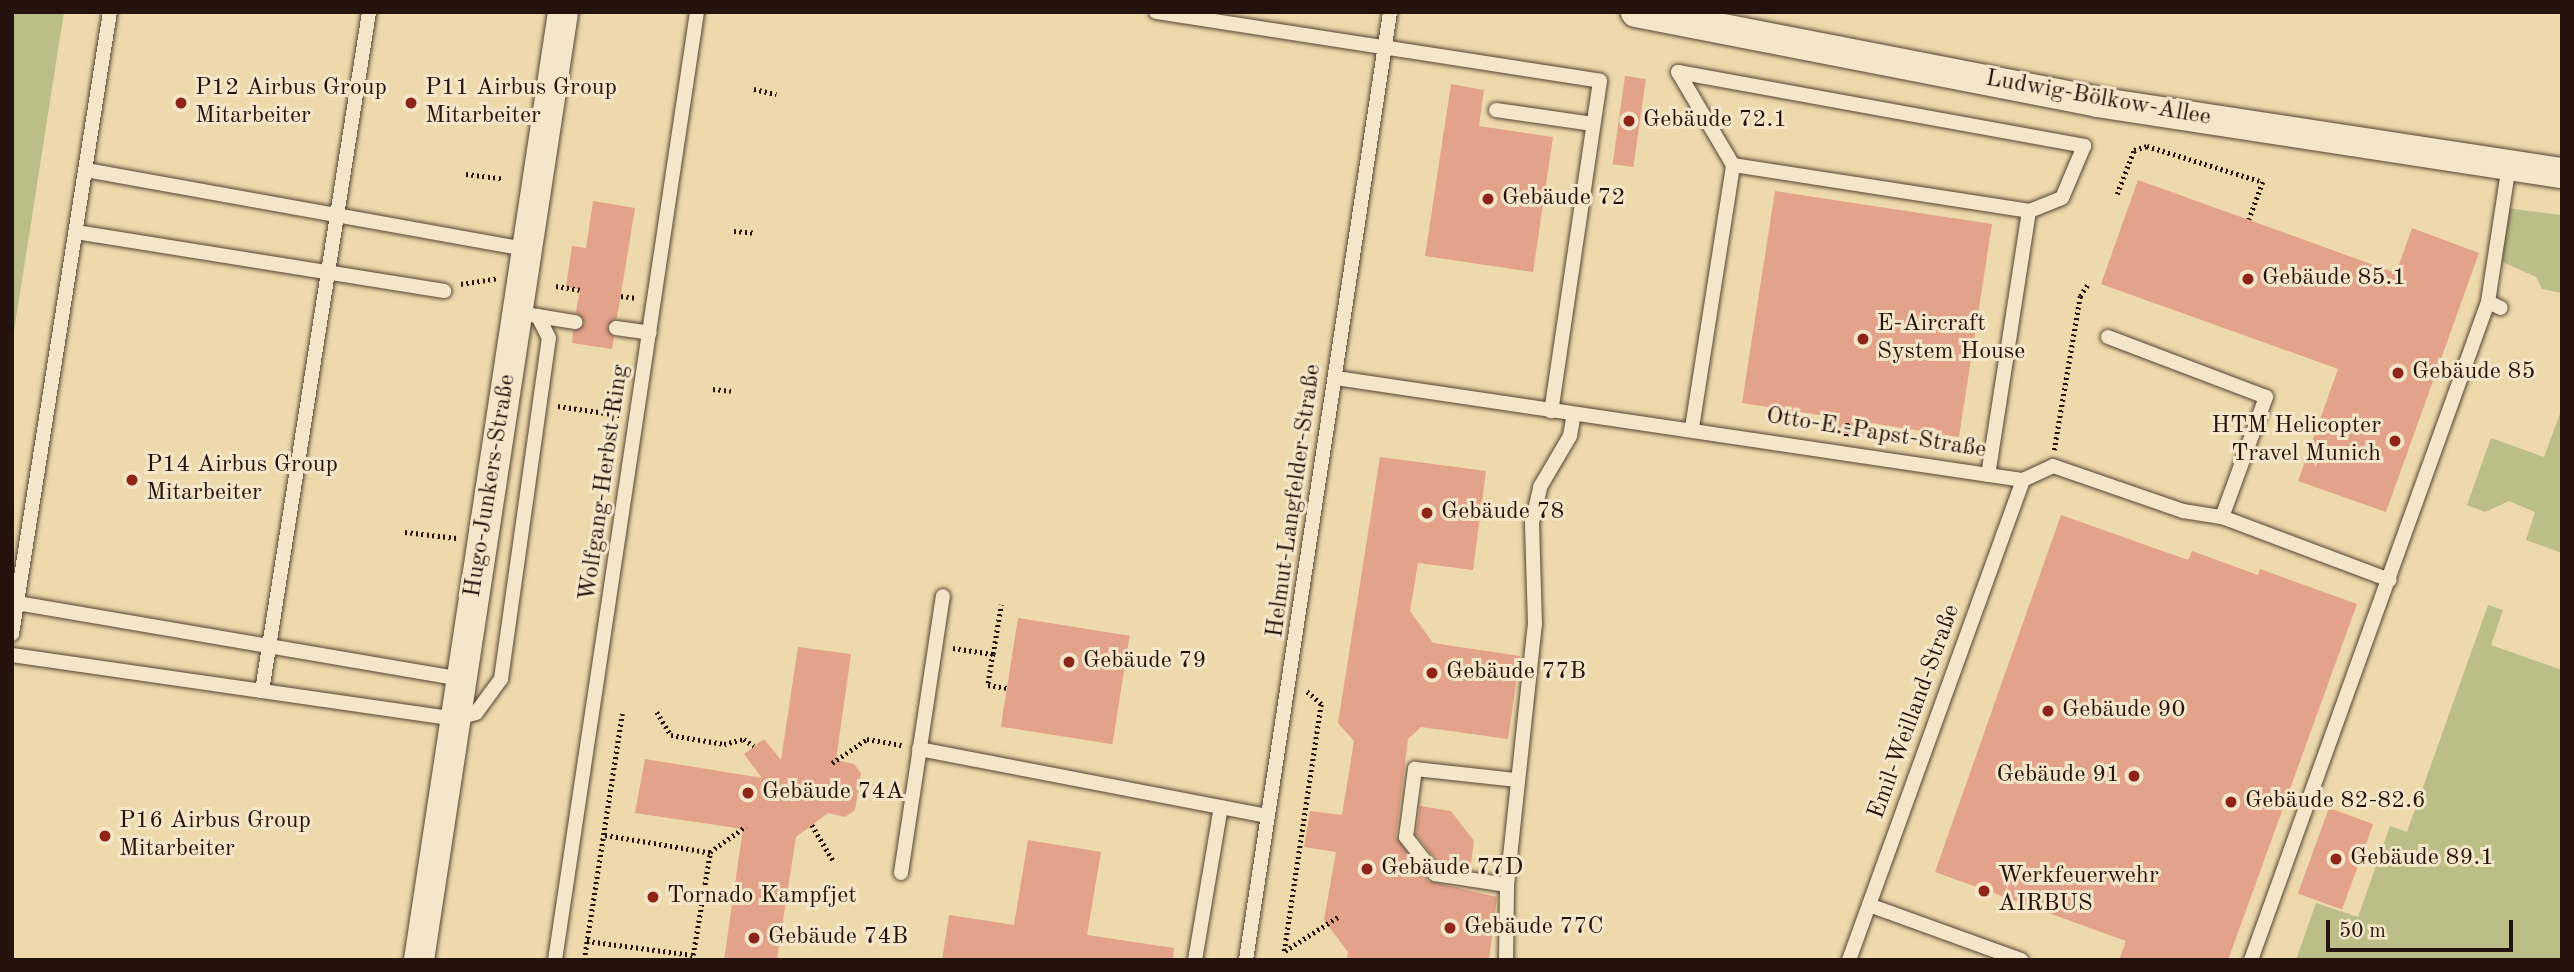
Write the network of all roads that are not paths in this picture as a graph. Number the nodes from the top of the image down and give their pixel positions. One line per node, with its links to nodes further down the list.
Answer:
1 (110, 12): 13 (lane)
2 (369, 12): 16 (lane)
3 (564, 12): 18 (street, Hugo-Junkers-Straße)
4 (697, 12): 24 (lane, Wolfgang-Herbst-Ring)
5 (1156, 12): 8 (lane)
6 (1390, 12): 8 (lane, Helmut-Langfelder-Straße)
7 (1636, 12): 11 (street, Ludwig-Bölkow-Allee)
8 (1384, 48): 10 (lane); 26 (lane, Helmut-Langfelder-Straße)
9 (1496, 110): 10 (lane)
10 (1594, 124): 27 (lane)
11 (2509, 164): 14 (street, Ludwig-Bölkow-Allee); 33 (lane)
12 (1733, 165): 15 (lane); 15 (lane); 29 (lane)
13 (86, 170): 16 (lane); 17 (lane)
14 (2562, 173)
15 (2029, 211): 30 (lane)
16 (336, 215): 18 (lane); 19 (lane)
17 (76, 232): 19 (lane); 35 (lane)
18 (527, 249): 21 (street, Hugo-Junkers-Straße)
19 (327, 272): 20 (lane); 37 (lane)
20 (444, 291)
21 (528, 314): 22 (lane); 39 (street, Hugo-Junkers-Straße); 41 (lane)
22 (575, 322)
23 (616, 328): 24 (lane)
24 (650, 332): 50 (lane, Wolfgang-Herbst-Ring)
25 (2108, 337): 32 (lane)
26 (1336, 378): 27 (lane, Otto-E.-Papst-Straße); 45 (lane, Helmut-Langfelder-Straße)
27 (1551, 411): 28 (lane, Otto-E.-Papst-Straße)
28 (1574, 414): 29 (lane, Otto-E.-Papst-Straße); 43 (lane)
29 (1692, 428): 30 (lane, Otto-E.-Papst-Straße)
30 (1987, 475): 31 (lane, Otto-E.-Papst-Straße)
31 (2023, 480): 32 (lane); 48 (lane, Emil-Weilland-Straße)
32 (2222, 517): 33 (lane)
33 (2390, 580): 56 (lane)
34 (943, 596): 42 (lane)
35 (17, 603): 36 (lane); 37 (lane)
36 (12, 634)
37 (269, 646): 39 (lane); 40 (lane)
38 (12, 655): 40 (lane)
39 (462, 679): 41 (street, Hugo-Junkers-Straße)
40 (262, 691): 41 (lane)
41 (456, 719): 49 (street, Hugo-Junkers-Straße)
42 (919, 749): 44 (lane); 46 (lane)
43 (1517, 780): 47 (lane); 47 (lane)
44 (1221, 807): 45 (lane); 51 (lane)
45 (1268, 816): 52 (lane, Helmut-Langfelder-Straße)
46 (901, 873)
47 (1507, 885): 53 (lane)
48 (1869, 905): 54 (lane, Emil-Weilland-Straße); 55 (lane)
49 (419, 960)
50 (555, 960)
51 (1195, 960)
52 (1246, 960)
53 (1506, 960)
54 (1849, 960)
55 (2021, 960)
56 (2251, 960)

